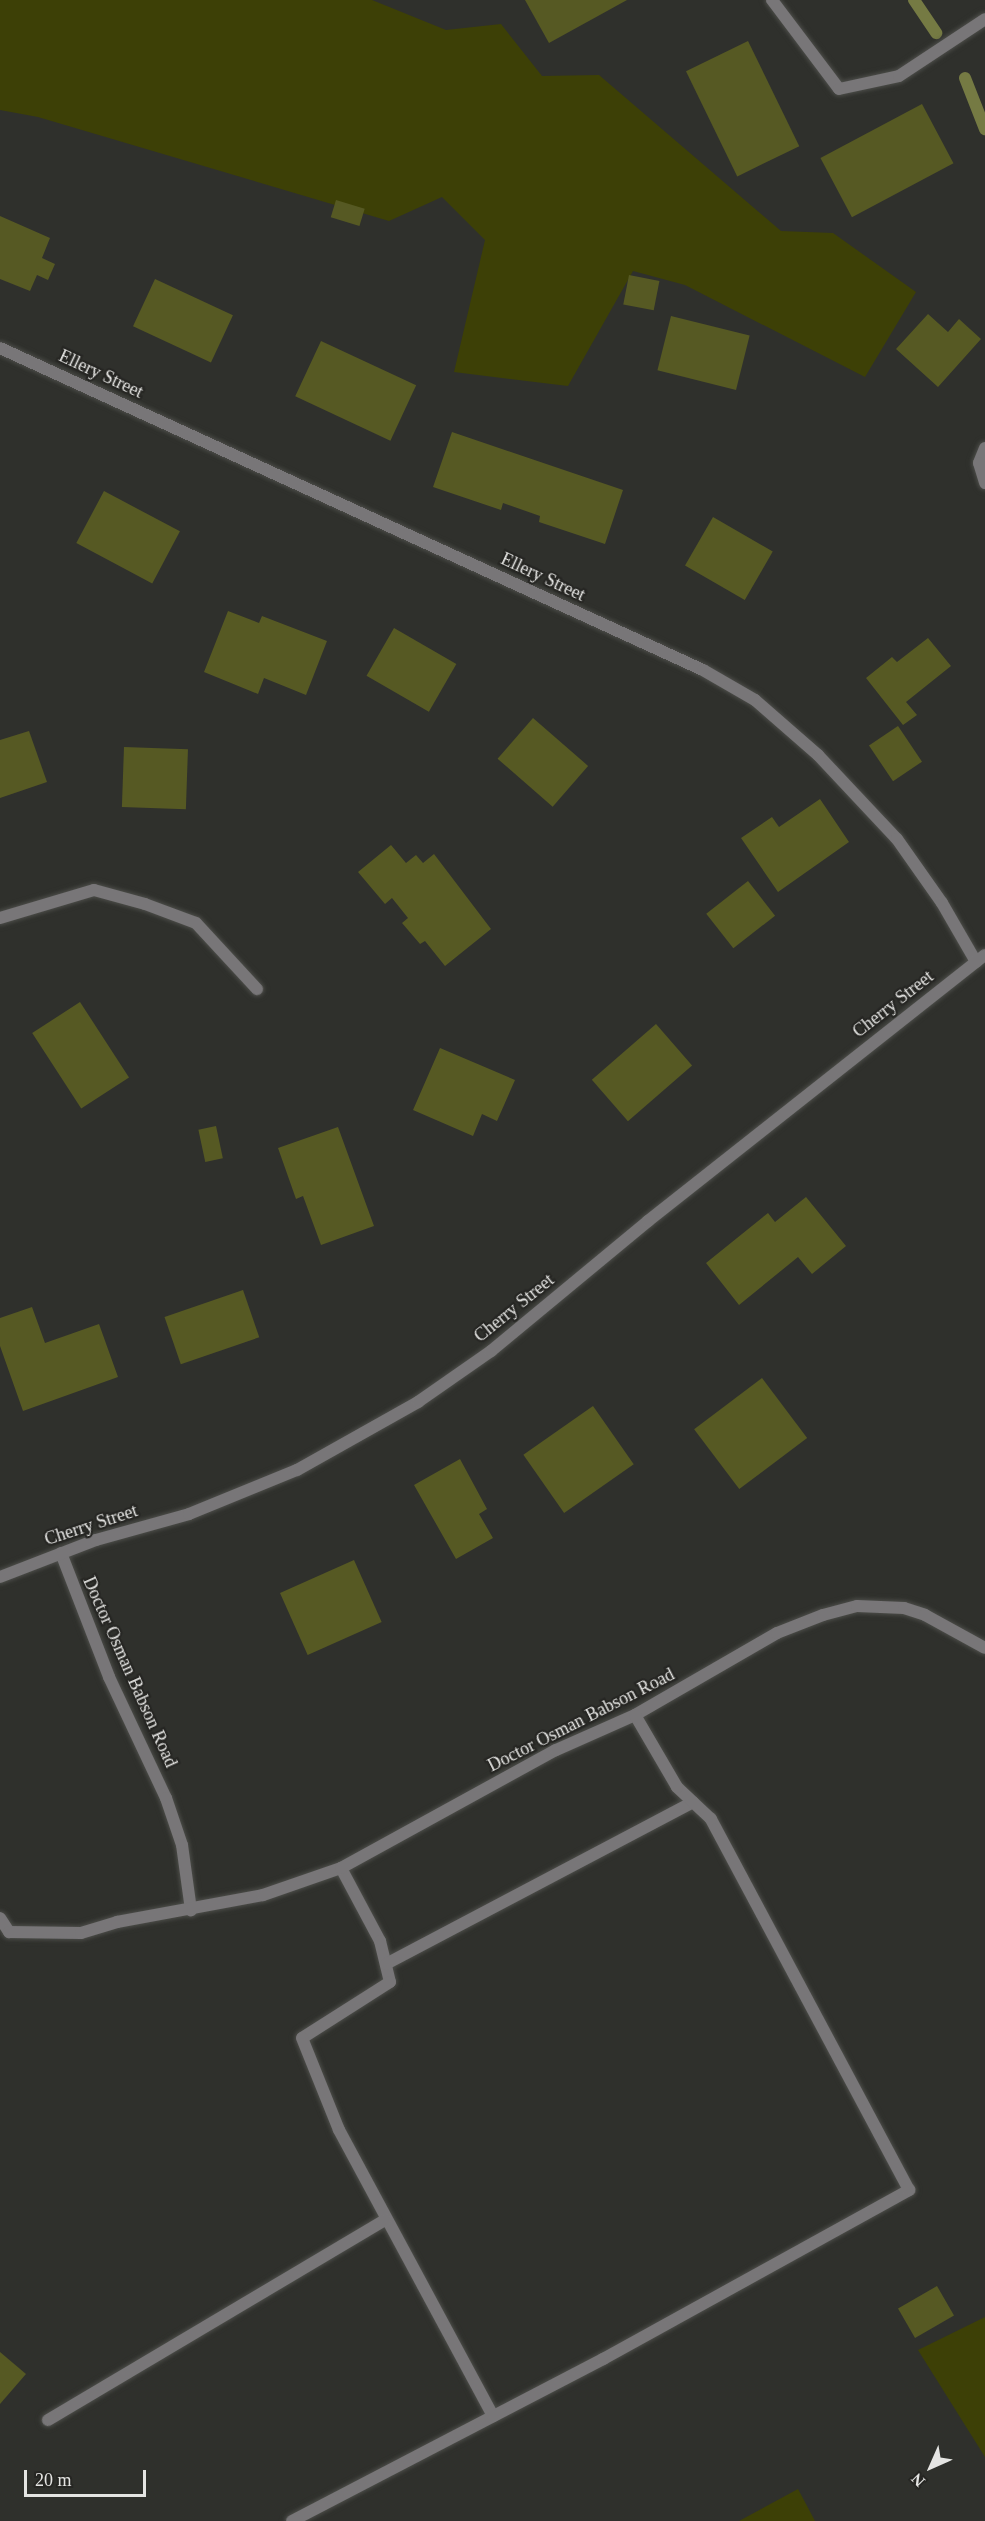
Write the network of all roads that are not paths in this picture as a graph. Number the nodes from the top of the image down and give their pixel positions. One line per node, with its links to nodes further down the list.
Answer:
1 (772, 0): 2 (street)
2 (985, 19)
3 (0, 348): 7 (street, Ellery Street)
4 (985, 448): 5 (street)
5 (985, 483)
6 (0, 918): 8 (street)
7 (980, 958): 9 (street, Cherry Street)
8 (257, 989)
9 (61, 1553): 10 (street, Cherry Street); 15 (street, Doctor Osman Babson Road)
10 (0, 1577)
11 (985, 1648): 12 (street, Doctor Osman Babson Road)
12 (635, 1715): 13 (street); 14 (street, Doctor Osman Babson Road)
13 (693, 1802): 18 (street); 20 (street)
14 (341, 1868): 15 (street, Doctor Osman Babson Road); 18 (street)
15 (191, 1910): 17 (street, Doctor Osman Babson Road)
16 (0, 1918): 17 (street, Doctor Osman Babson Road)
17 (4, 1934)
18 (386, 1964): 19 (street)
19 (386, 2219): 20 (street); 21 (street)
20 (493, 2416): 22 (street)
21 (48, 2420)
22 (292, 2521)

